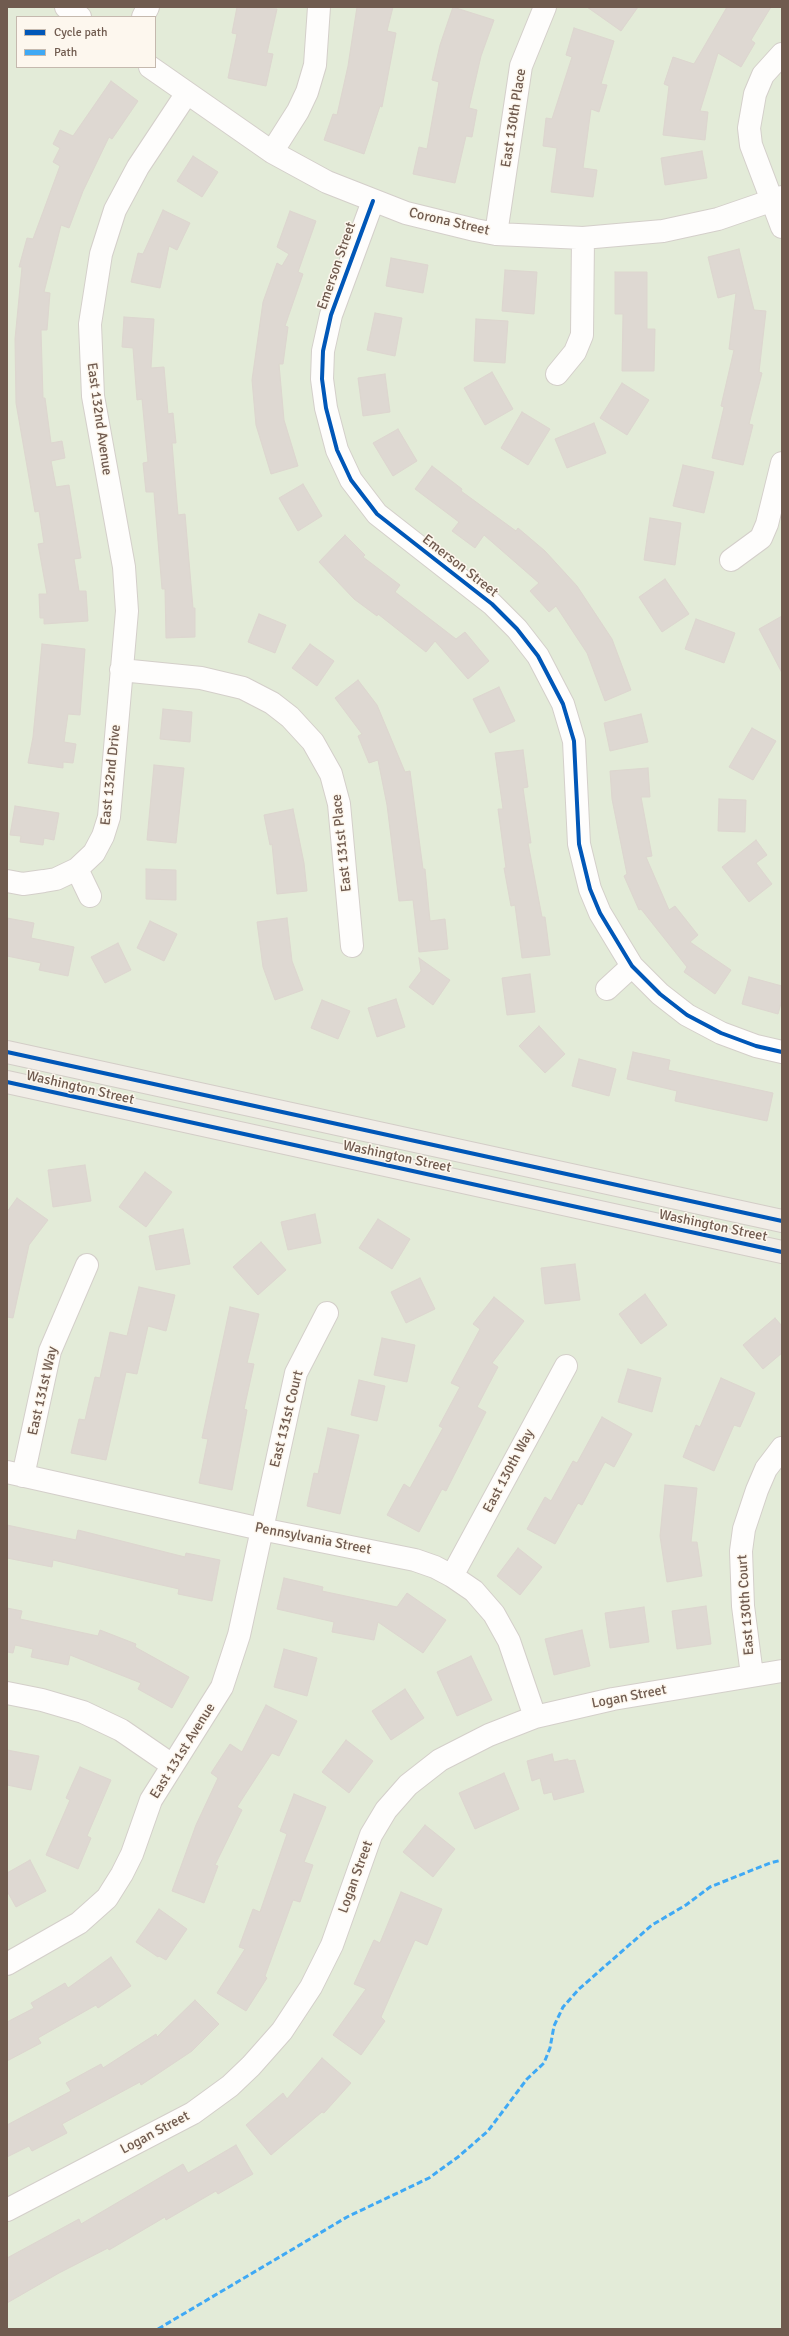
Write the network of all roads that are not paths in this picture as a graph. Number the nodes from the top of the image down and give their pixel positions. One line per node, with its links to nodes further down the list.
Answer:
1 (66, 7): 5 (street)
2 (148, 7): 6 (street)
3 (319, 7): 10 (street)
4 (545, 7): 14 (street, East 130th Place)
5 (79, 16)
6 (144, 16)
7 (782, 54): 11 (street)
8 (151, 68): 9 (street, Corona Street)
9 (187, 93): 10 (street, Corona Street); 19 (street, East 132nd Avenue)
10 (272, 152): 12 (street, Corona Street)
11 (776, 199): 13 (street); 15 (street, Corona Street)
12 (372, 201): 14 (street, Corona Street); 24 (street, Emerson Street)
13 (782, 227)
14 (496, 234): 15 (street, Corona Street)
15 (583, 238): 16 (street)
16 (557, 374)
17 (782, 463): 18 (street)
18 (731, 560)
19 (121, 670): 20 (street, East 132nd Drive); 23 (street, East 131st Place)
20 (77, 869): 21 (street, East 132nd Drive); 22 (street)
21 (7, 881)
22 (90, 896)
23 (352, 946)
24 (632, 966): 25 (street); 27 (street, Emerson Street)
25 (607, 989)
26 (7, 1052): 29 (main road, Washington Street)
27 (782, 1052)
28 (7, 1082): 30 (main road, Washington Street)
29 (782, 1221)
30 (782, 1252)
31 (87, 1265): 35 (street, East 131st Way)
32 (327, 1314): 36 (street, East 131st Court)
33 (566, 1366): 37 (street, East 130th Way)
34 (782, 1448): 39 (street, East 130th Court)
35 (15, 1474): 36 (street, Pennsylvania Street)
36 (261, 1529): 37 (street, Pennsylvania Street); 42 (street, East 131st Avenue)
37 (452, 1576): 41 (street, Pennsylvania Street)
38 (782, 1671): 39 (street, Logan Street)
39 (752, 1675): 41 (street, Logan Street)
40 (7, 1693): 42 (street)
41 (535, 1717): 44 (street, Logan Street)
42 (172, 1765): 43 (street, East 131st Avenue)
43 (7, 1964)
44 (7, 2210)

